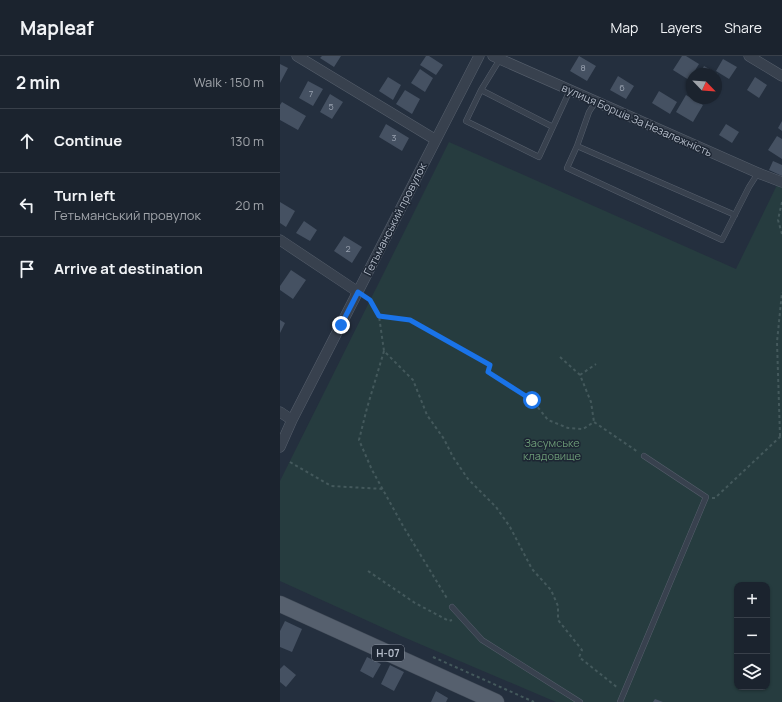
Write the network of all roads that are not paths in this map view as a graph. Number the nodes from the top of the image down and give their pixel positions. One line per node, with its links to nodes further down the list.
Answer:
1 (297, 56): 10 (street)
2 (479, 56): 10 (street, Гетьманський провулок)
3 (749, 56): 5 (street)
4 (497, 58): 6 (lane); 7 (street, вулиця Борців За Незалежність)
5 (782, 76)
6 (481, 90): 9 (lane); 9 (lane)
7 (570, 90): 8 (street, вулиця Борців За Незалежність); 9 (lane)
8 (596, 101): 11 (lane); 12 (street, вулиця Борців За Незалежність)
9 (553, 127)
10 (436, 140): 16 (street, Гетьманський провулок)
11 (577, 146): 14 (lane); 14 (lane)
12 (758, 173): 13 (street, вулиця Борців За Незалежність); 14 (lane)
13 (782, 182)
14 (735, 214)
15 (280, 240): 16 (street)
16 (358, 292): 18 (street, Гетьманський провулок)
17 (280, 412): 18 (street)
18 (292, 420): 19 (street, Гетьманський провулок)
19 (280, 447)
20 (644, 456): 25 (lane)
21 (280, 604): 23 (main road, Н-07)
22 (452, 607): 24 (lane)
23 (496, 702)
24 (580, 702)
25 (620, 702)

